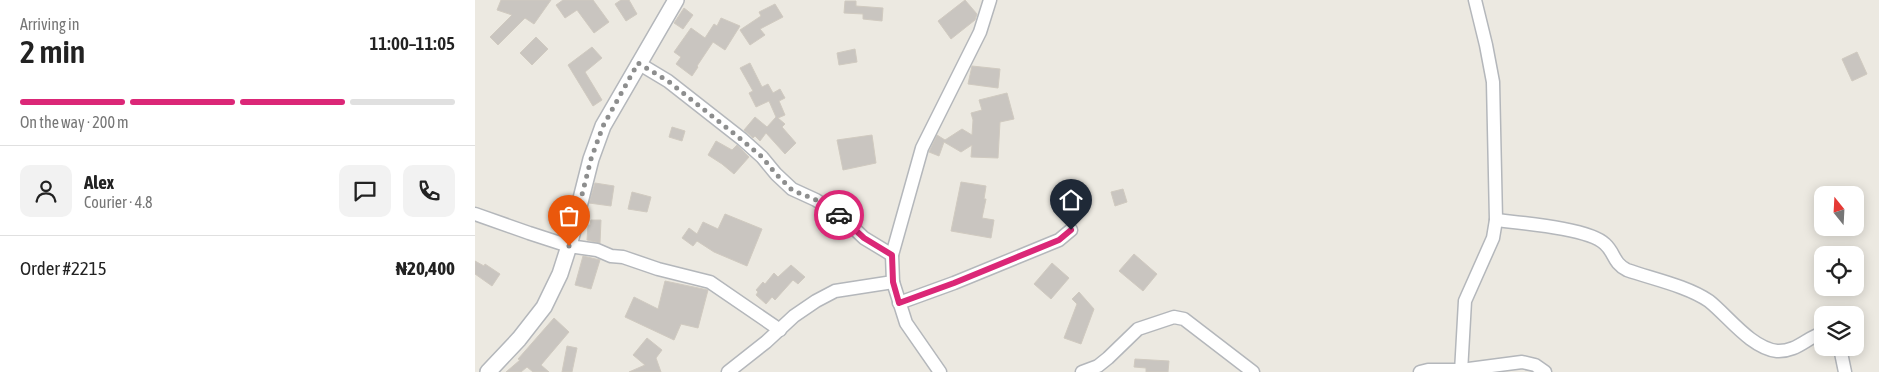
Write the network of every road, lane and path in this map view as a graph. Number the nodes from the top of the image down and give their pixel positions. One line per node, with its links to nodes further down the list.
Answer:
1 (676, 0): 4 (street)
2 (990, 0): 9 (street)
3 (1475, 0): 6 (street)
4 (638, 63): 8 (street); 9 (street)
5 (475, 214): 8 (street)
6 (1496, 220): 13 (street); 15 (street)
7 (1071, 230): 11 (street)
8 (569, 246): 12 (street); 16 (street)
9 (892, 255): 10 (street)
10 (893, 282): 11 (street); 12 (street)
11 (899, 303): 18 (street)
12 (780, 330): 17 (street)
13 (1814, 337)
14 (1842, 356): 23 (street)
15 (1461, 371): 21 (street); 22 (street)
16 (488, 372)
17 (728, 372)
18 (940, 372)
19 (1082, 372): 20 (street)
20 (1253, 372)
21 (1419, 372)
22 (1545, 372)
23 (1845, 372)

